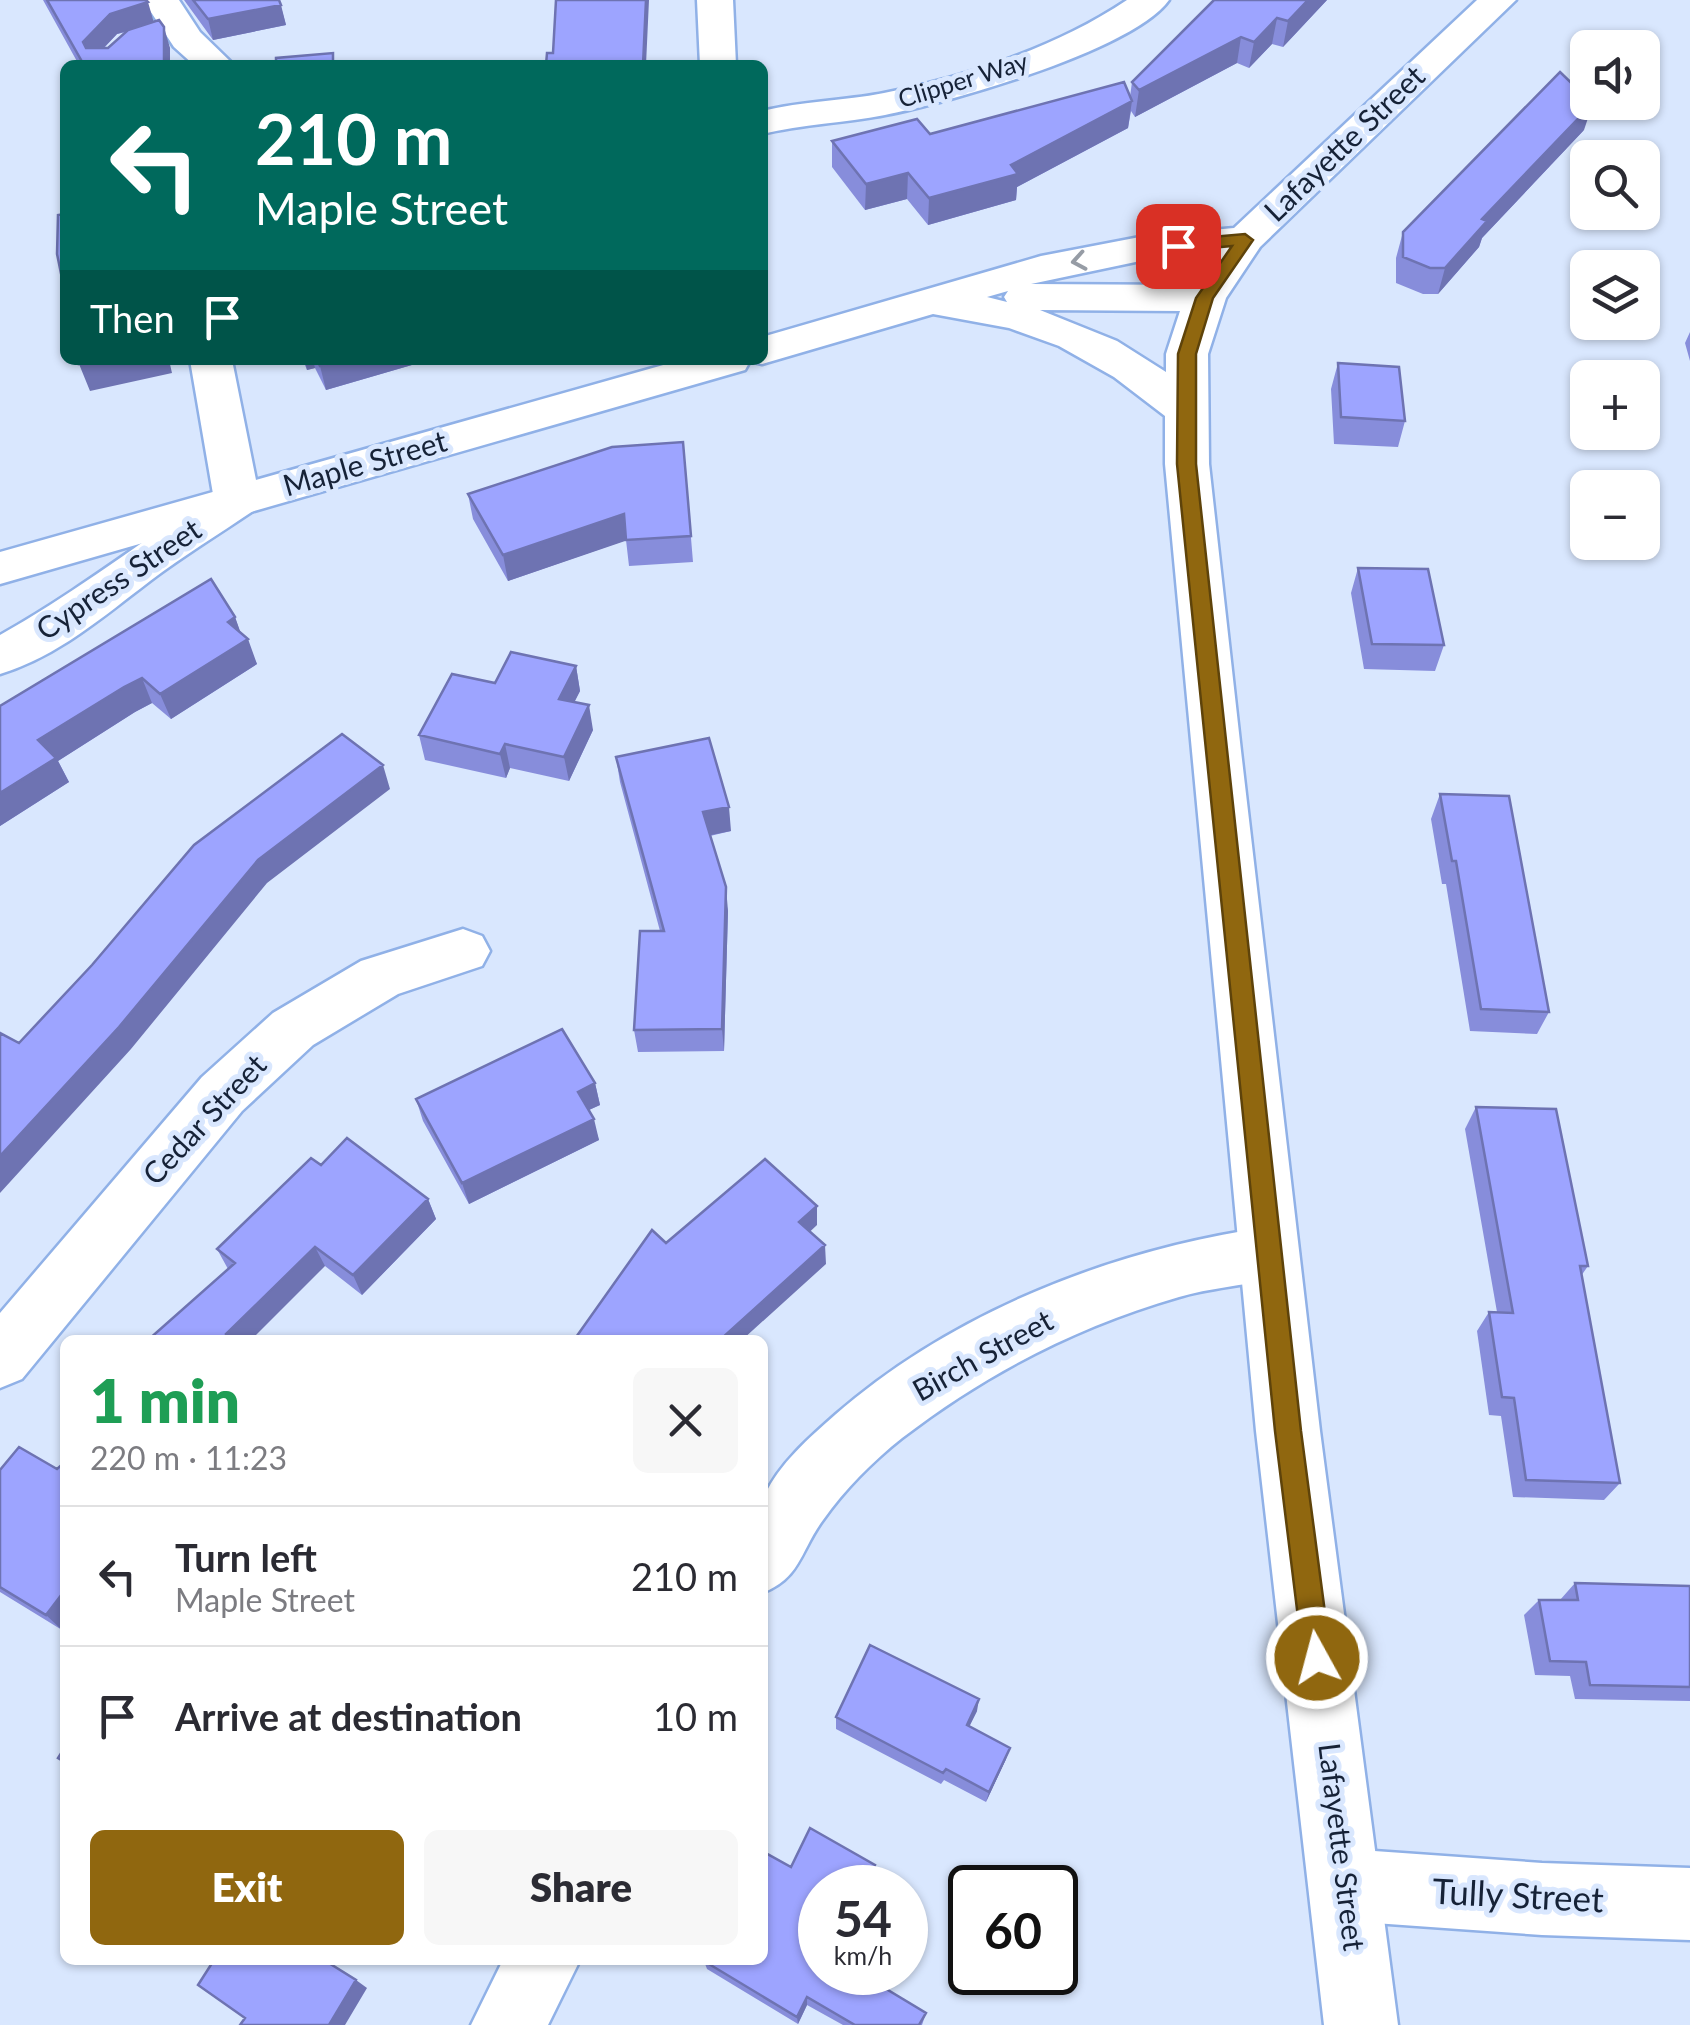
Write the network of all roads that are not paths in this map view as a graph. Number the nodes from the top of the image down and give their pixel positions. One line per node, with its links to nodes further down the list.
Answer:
1 (161, 0): 5 (main road)
2 (715, 0): 6 (main road)
3 (1151, 0): 7 (main road, Clipper Way)
4 (1498, 0): 8 (main road, Lafayette Street)
5 (210, 60)
6 (718, 60)
7 (768, 121)
8 (1245, 240): 9 (main road, Lafayette Street); 10 (main road, one-way to 10)
9 (1205, 298): 10 (main road); 14 (main road, Lafayette Street)
10 (927, 302): 11 (main road); 14 (main road)
11 (768, 349)
12 (213, 365): 15 (main road)
13 (712, 365): 15 (main road, Maple Street)
14 (1186, 410): 19 (main road, Lafayette Street)
15 (237, 500): 16 (main road, Maple Street); 17 (main road, Cypress Street)
16 (0, 568)
17 (0, 657)
18 (463, 951): 20 (main road, Cedar Street)
19 (1270, 1254): 21 (main road, Birch Street); 22 (main road, Lafayette Street)
20 (0, 1358)
21 (768, 1551)
22 (1346, 1885): 23 (main road, Tully Street); 26 (main road, Lafayette Street)
23 (1690, 1904)
24 (540, 1965): 25 (main road)
25 (508, 2025)
26 (1361, 2025)

